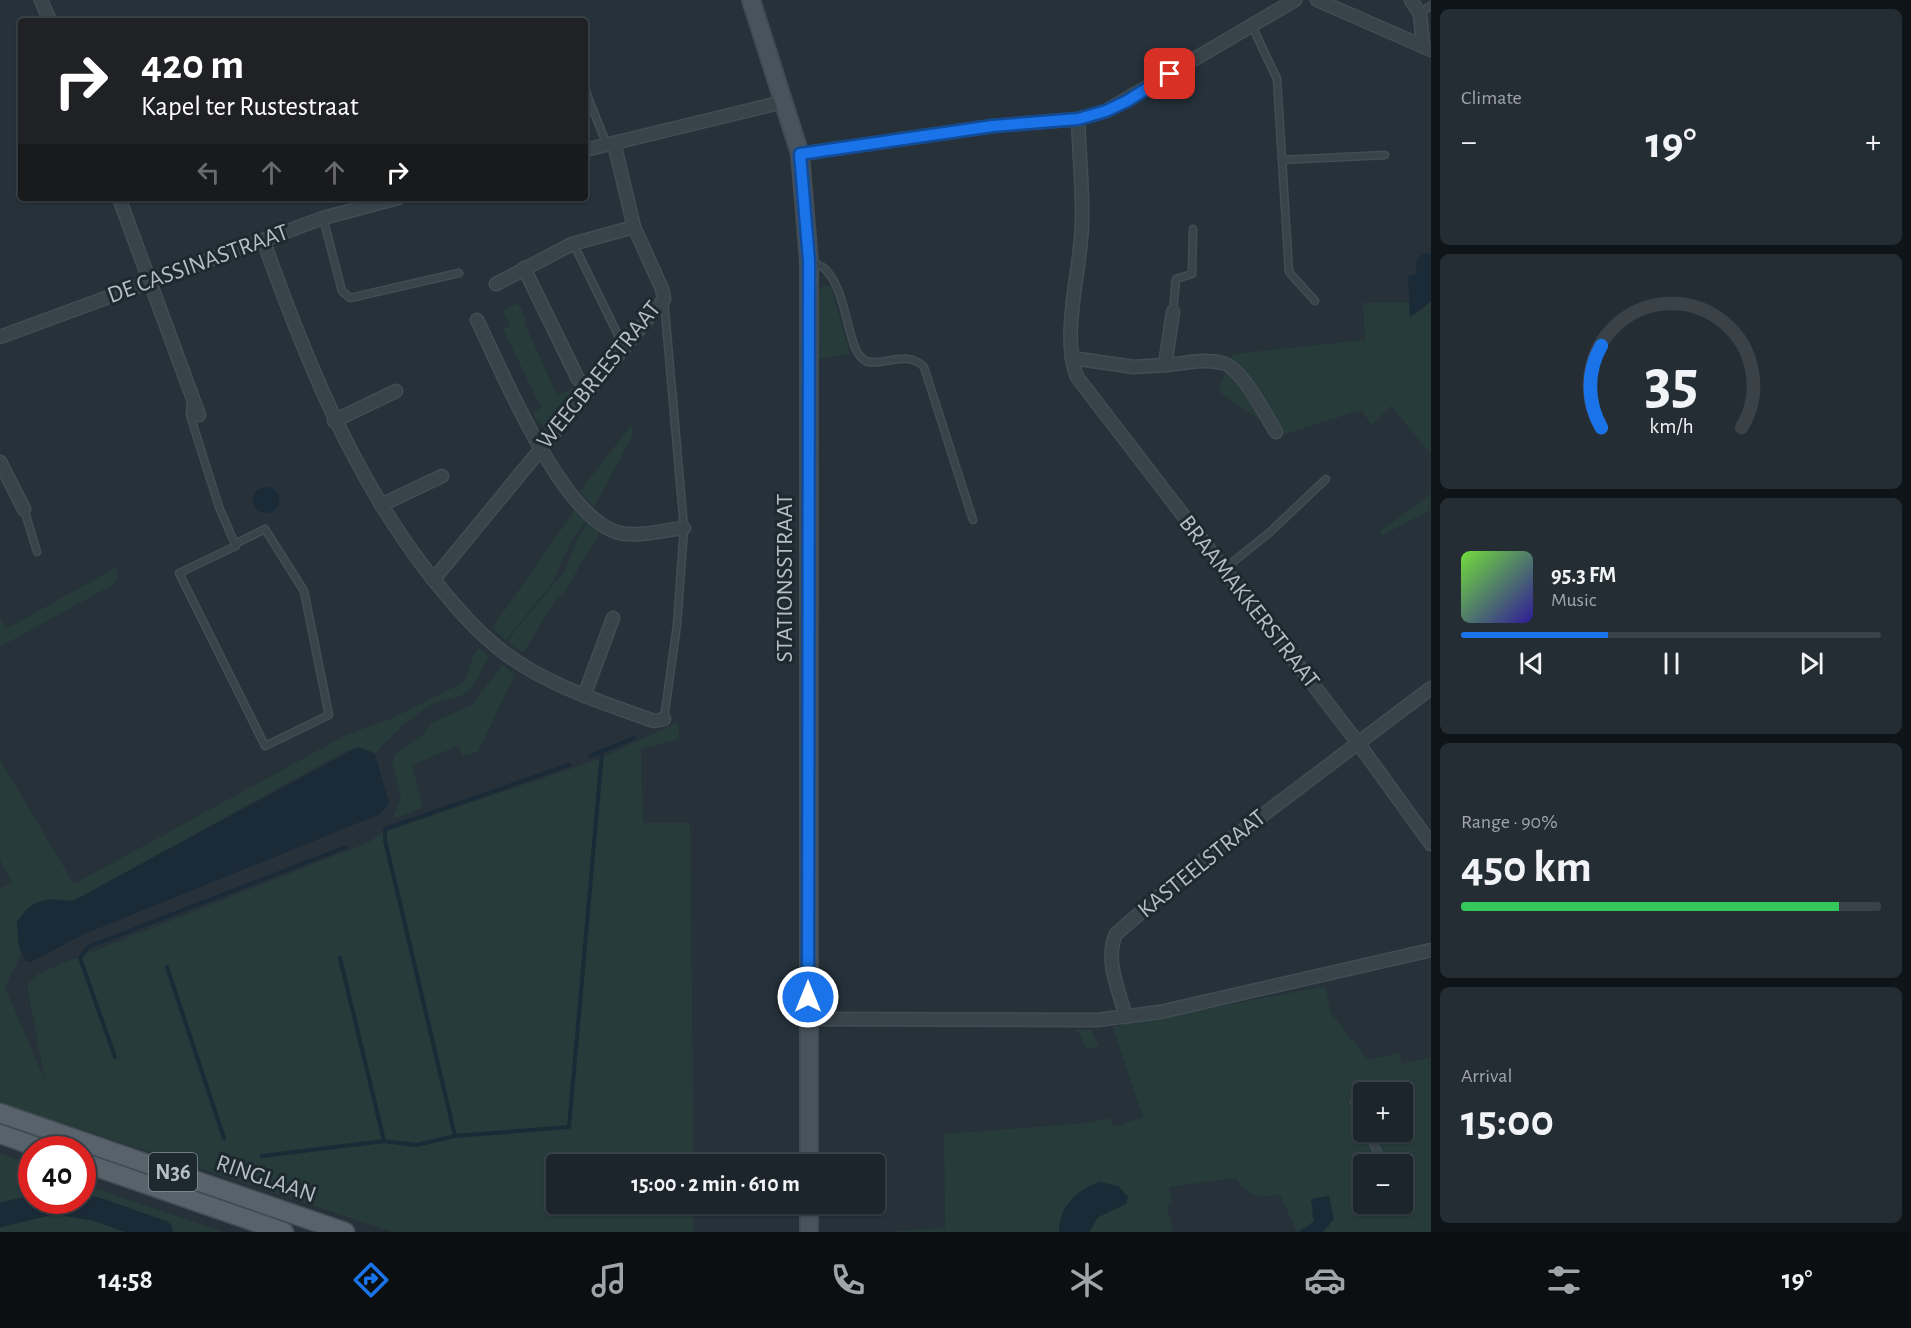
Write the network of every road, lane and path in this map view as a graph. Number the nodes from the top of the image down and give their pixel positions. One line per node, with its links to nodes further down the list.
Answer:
1 (41, 0): 9 (street)
2 (752, 0): 13 (street, STATIONSSTRAAT)
3 (1295, 0): 6 (street)
4 (1317, 0): 11 (street)
5 (1411, 0): 8 (street)
6 (1274, 5): 10 (street)
7 (1431, 5): 8 (lane)
8 (1420, 14): 11 (street)
9 (49, 18)
10 (1252, 25): 14 (street); 19 (lane)
11 (1427, 48)
12 (588, 102): 15 (lane)
13 (783, 102): 15 (street); 17 (street, STATIONSSTRAAT)
14 (1078, 119): 17 (street); 38 (street, BRAAMAKKERSTRAAT)
15 (611, 144): 16 (street); 23 (street, WEEGBREESTRAAT)
16 (588, 149)
17 (800, 154): 27 (street, STATIONSSTRAAT)
18 (1385, 155): 19 (lane)
19 (1282, 160): 33 (lane)
20 (120, 201): 30 (street)
21 (387, 201): 22 (street, DE CASSINASTRAAT)
22 (322, 218): 25 (street, DE CASSINASTRAAT); 29 (lane)
23 (634, 227): 28 (street); 32 (street, WEEGBREESTRAAT)
24 (1193, 229): 34 (lane)
25 (263, 240): 30 (street, DE CASSINASTRAAT); 44 (street)
26 (576, 249): 37 (lane)
27 (809, 261): 52 (lane); 66 (street, STATIONSSTRAAT)
28 (524, 268): 31 (street); 40 (street)
29 (459, 273)
30 (149, 282): 36 (street, DE CASSINASTRAAT); 42 (street)
31 (496, 284)
32 (664, 299): 37 (street, WEEGBREESTRAAT); 53 (lane)
33 (1316, 301)
34 (1173, 312): 39 (street)
35 (477, 320): 46 (street)
36 (0, 337)
37 (628, 344): 40 (street, WEEGBREESTRAAT)
38 (1072, 358): 39 (street); 56 (street, BRAAMAKKERSTRAAT)
39 (1165, 364): 45 (street)
40 (590, 390): 46 (street, WEEGBREESTRAAT)
41 (396, 392): 44 (street)
42 (192, 399): 43 (street); 54 (lane)
43 (199, 415)
44 (334, 421): 50 (street)
45 (1276, 432)
46 (541, 447): 53 (street); 57 (street, WEEGBREESTRAAT)
47 (0, 462): 51 (street)
48 (442, 476): 50 (street)
49 (1326, 479): 56 (lane)
50 (381, 506): 57 (street)
51 (24, 509): 55 (lane)
52 (973, 520)
53 (684, 528): 61 (lane)
54 (235, 544): 54 (lane)
55 (37, 552)
56 (1224, 569): 62 (street, BRAAMAKKERSTRAAT)
57 (434, 579): 60 (street)
58 (613, 618): 60 (street)
59 (1431, 688): 62 (street, KASTEELSTRAAT)
60 (584, 696): 61 (street)
61 (664, 719)
62 (1358, 743): 63 (street, BRAAMAKKERSTRAAT); 65 (street, KASTEELSTRAAT)
63 (1431, 844)
64 (1431, 950): 65 (street)
65 (1126, 1017): 66 (street)
66 (808, 1019): 70 (street, STATIONSSTRAAT)
67 (0, 1113): 74 (main road, RINGLAAN / N36)
68 (0, 1134): 69 (main road)
69 (18, 1140)
70 (809, 1154)
71 (96, 1167): 73 (main road, RINGLAAN / N36)
72 (809, 1214): 75 (street)
73 (284, 1232)
74 (345, 1232)
75 (809, 1232)

